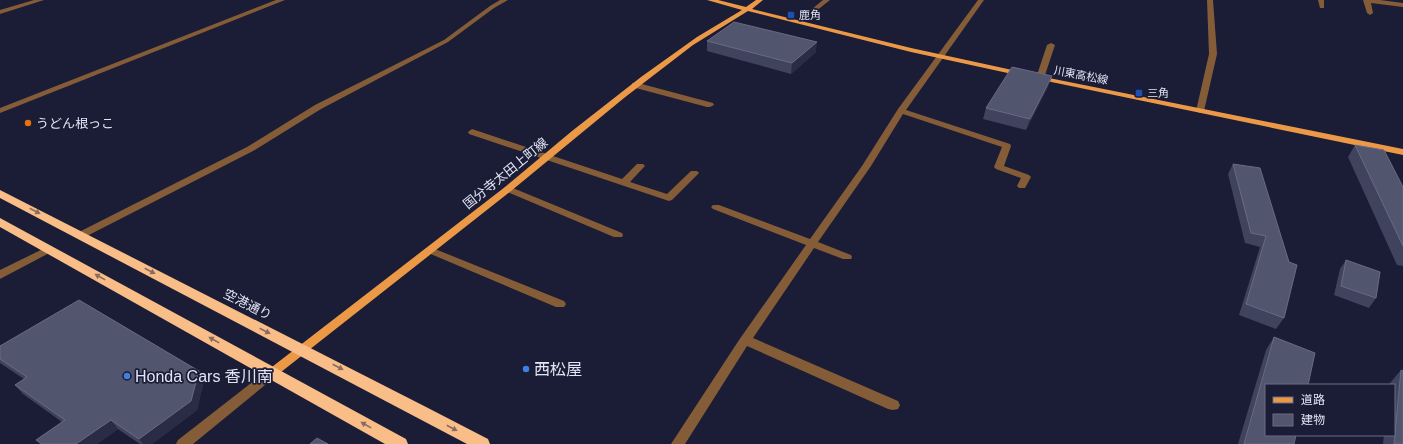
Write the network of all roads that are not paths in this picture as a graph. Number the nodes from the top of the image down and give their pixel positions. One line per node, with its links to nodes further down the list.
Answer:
1 (41, 0): 12 (street)
2 (282, 0): 20 (street)
3 (505, 0): 34 (street)
4 (710, 0): 11 (main road, 川東高松線)
5 (760, 0): 11 (main road, 国分寺太田上町線)
6 (827, 0): 14 (street)
7 (981, 0): 16 (street)
8 (1210, 0): 22 (street)
9 (1366, 0): 10 (street); 13 (street)
10 (1403, 5)
11 (749, 9): 14 (main road, 川東高松線); 18 (main road, 国分寺太田上町線)
12 (0, 12)
13 (1370, 13)
14 (798, 22): 16 (main road, 川東高松線)
15 (1051, 45): 17 (street)
16 (940, 56): 17 (main road, 川東高松線); 21 (street)
17 (1040, 78): 22 (main road, 川東高松線)
18 (635, 85): 19 (street); 25 (main road, 国分寺太田上町線)
19 (710, 105)
20 (0, 111)
21 (901, 111): 29 (street); 36 (street)
22 (1200, 111): 24 (main road, 川東高松線)
23 (472, 132): 25 (street)
24 (1403, 152)
25 (545, 157): 28 (street); 30 (main road, 国分寺太田上町線)
26 (640, 166): 28 (street)
27 (694, 173): 28 (street)
28 (623, 183)
29 (1022, 186)
30 (508, 189): 35 (street); 38 (main road, 国分寺太田上町線)
31 (0, 192): 34 (highway, 空港通り, one-way to 34)
32 (716, 207): 36 (street)
33 (0, 222): 37 (highway)
34 (81, 235): 43 (highway, 空港通り, one-way to 43)
35 (618, 235)
36 (813, 243): 39 (street); 42 (street)
37 (49, 249): 40 (street); 44 (highway, one-way to 37)
38 (430, 250): 41 (street); 43 (main road, 国分寺太田上町線)
39 (847, 257)
40 (0, 275)
41 (560, 304)
42 (745, 340): 45 (street); 49 (street)
43 (303, 350): 44 (main road, 国分寺太田上町線); 48 (highway, 空港通り, one-way to 48)
44 (272, 373): 46 (street); 47 (highway, one-way to 44)
45 (892, 405)
46 (183, 444)
47 (400, 444)
48 (482, 444)
49 (678, 444)

